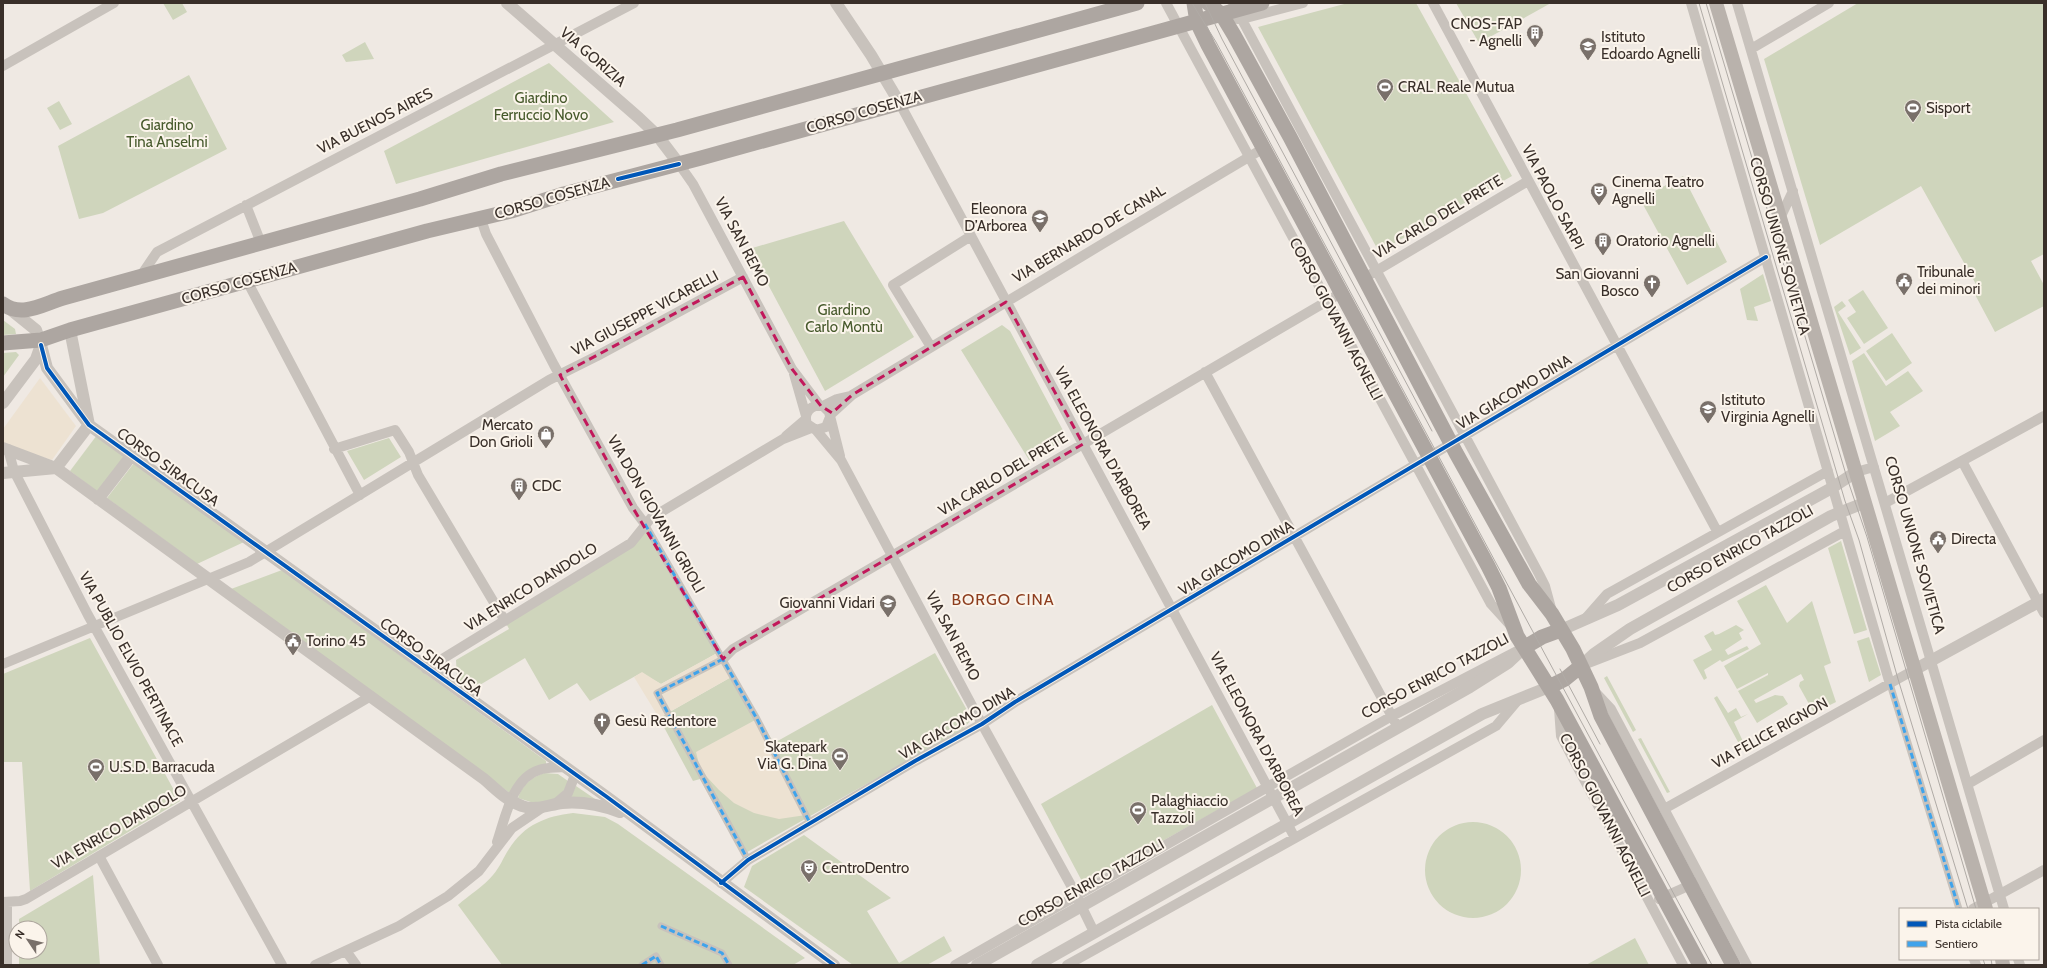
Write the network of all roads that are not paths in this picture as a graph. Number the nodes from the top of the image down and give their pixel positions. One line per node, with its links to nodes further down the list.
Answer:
1 (114, 3): 20 (street)
2 (507, 3): 18 (street, VIA GORIZIA)
3 (836, 3): 21 (street, VIA ELEONORA D'ARBOREA)
4 (1136, 3): 21 (main road, CORSO COSENZA)
5 (1167, 3): 17 (street, CORSO GIOVANNI AGNELLI)
6 (1194, 3): 17 (main road, CORSO GIOVANNI AGNELLI)
7 (1208, 3): 16 (main road)
8 (1262, 3): 16 (main road, CORSO COSENZA)
9 (1303, 3): 16 (street, CORSO COSENZA)
10 (1433, 3): 28 (street, VIA PAOLO SARPI)
11 (1691, 3): 35 (street, CORSO UNIONE SOVIETICA)
12 (1716, 3): 31 (main road, CORSO UNIONE SOVIETICA)
13 (1737, 3): 19 (street, CORSO UNIONE SOVIETICA)
14 (1829, 3): 19 (street)
15 (627, 4): 18 (street, VIA BUENOS AIRES)
16 (1231, 12): 17 (main road, CORSO COSENZA); 23 (street); 23 (main road)
17 (1187, 24): 22 (main road, CORSO COSENZA); 25 (main road, CORSO GIOVANNI AGNELLI); 26 (street, CORSO GIOVANNI AGNELLI)
18 (554, 45): 24 (street, VIA GORIZIA); 30 (street, VIA BUENOS AIRES)
19 (1751, 49): 29 (street, CORSO UNIONE SOVIETICA)
20 (3, 66)
21 (883, 74): 22 (street, VIA ELEONORA D'ARBOREA); 24 (main road, CORSO COSENZA)
22 (899, 102): 27 (main road, CORSO COSENZA); 33 (street, VIA ELEONORA D'ARBOREA)
23 (1296, 134): 36 (main road)
24 (657, 135): 27 (street, VIA SAN REMO); 34 (main road, CORSO COSENZA)
25 (1264, 148): 26 (street, VIA BERNARDO DE CANAL); 40 (main road, CORSO GIOVANNI AGNELLI)
26 (1249, 157): 41 (street, CORSO GIOVANNI AGNELLI); 42 (street, VIA BERNARDO DE CANAL)
27 (680, 164): 32 (main road, CORSO COSENZA); 38 (street, VIA SAN REMO)
28 (1528, 182): 36 (street, VIA CARLO DEL PRETE); 47 (street, VIA PAOLO SARPI)
29 (1793, 191): 31 (street, CORSO UNIONE SOVIETICA); 70 (street, CORSO UNIONE SOVIETICA)
30 (246, 205): 34 (street); 37 (street, VIA BUENOS AIRES)
31 (1781, 216): 74 (main road, CORSO UNIONE SOVIETICA)
32 (481, 219): 39 (main road, CORSO COSENZA); 51 (street, VIA DON GIOVANNI GRIOLI)
33 (971, 236): 42 (street, VIA ELEONORA D'ARBOREA); 48 (street)
34 (261, 243): 37 (main road, CORSO COSENZA)
35 (1766, 257): 47 (street, VIA GIACOMO DINA); 72 (street, CORSO UNIONE SOVIETICA)
36 (1370, 275): 59 (street); 61 (main road)
37 (140, 277): 43 (main road, CORSO COSENZA)
38 (743, 277): 49 (street, VIA SAN REMO); 51 (street, VIA GIUSEPPE VICARELLI)
39 (247, 281): 44 (main road, CORSO COSENZA); 63 (street)
40 (1341, 293): 41 (street, VIA CARLO DEL PRETE); 65 (main road, CORSO GIOVANNI AGNELLI)
41 (1326, 301): 50 (street, VIA CARLO DEL PRETE); 69 (street, CORSO GIOVANNI AGNELLI)
42 (1006, 302): 48 (street, VIA BERNARDO DE CANAL); 60 (street, VIA ELEONORA D'ARBOREA)
43 (6, 307): 46 (street)
44 (70, 330): 46 (main road, CORSO COSENZA); 58 (street)
45 (3, 343): 46 (main road, CORSO COSENZA)
46 (41, 343): 53 (street); 58 (street, CORSO SIRACUSA)
47 (1617, 346): 59 (street, VIA GIACOMO DINA); 82 (street, VIA PAOLO SARPI)
48 (931, 347): 52 (street, VIA BERNARDO DE CANAL)
49 (792, 368): 54 (street, VIA SAN REMO); 57 (street, VIA SAN REMO)
50 (1205, 372): 60 (street, VIA CARLO DEL PRETE); 84 (street)
51 (560, 375): 68 (street, VIA GIUSEPPE VICARELLI); 81 (street, VIA DON GIOVANNI GRIOLI)
52 (852, 395): 54 (street, VIA BERNARDO DE CANAL); 55 (street, VIA BERNARDO DE CANAL)
53 (3, 403)
54 (821, 406): 55 (street, VIA SAN REMO); 57 (street, VIA BERNARDO DE CANAL)
55 (830, 416): 57 (street, VIA BERNARDO DE CANAL); 66 (street, VIA SAN REMO)
56 (2044, 416): 67 (street)
57 (809, 423): 66 (street, VIA SAN REMO); 81 (street)
58 (89, 425): 64 (street, CORSO SIRACUSA); 71 (street)
59 (1465, 436): 61 (street, VIA GIACOMO DINA); 91 (street)
60 (1083, 444): 86 (street, VIA CARLO DEL PRETE); 89 (street, VIA ELEONORA D'ARBOREA)
61 (1451, 444): 65 (street, VIA GIACOMO DINA); 91 (main road)
62 (5, 448): 71 (street, CORSO SIRACUSA); 73 (street, VIA PUBLIO ELVIO PERTINACE)
63 (334, 449): 68 (street); 76 (street)
64 (132, 455): 77 (street); 85 (street, CORSO SIRACUSA)
65 (1429, 457): 69 (street, VIA GIACOMO DINA); 95 (main road, CORSO GIOVANNI AGNELLI)
66 (841, 460): 86 (street, VIA SAN REMO)
67 (1962, 461): 79 (street); 88 (street)
68 (412, 463): 76 (street, VIA GIUSEPPE VICARELLI); 93 (street)
69 (1415, 465): 84 (street, VIA GIACOMO DINA); 95 (street, CORSO GIOVANNI AGNELLI)
70 (1874, 467): 74 (street, CORSO ENRICO TAZZOLI); 79 (street, CORSO UNIONE SOVIETICA)
71 (56, 468): 73 (street); 77 (street, CORSO SIRACUSA)
72 (1828, 471): 75 (street, CORSO UNIONE SOVIETICA); 82 (street, CORSO ENRICO TAZZOLI)
73 (8, 472): 94 (street, VIA PUBLIO ELVIO PERTINACE)
74 (1856, 472): 75 (street, CORSO ENRICO TAZZOLI); 78 (main road, CORSO UNIONE SOVIETICA)
75 (1832, 487): 80 (street, CORSO UNIONE SOVIETICA); 92 (street, CORSO ENRICO TAZZOLI)
76 (360, 495): 85 (street, VIA GIUSEPPE VICARELLI)
77 (98, 499): 87 (street, CORSO SIRACUSA)
78 (1864, 503): 80 (street, CORSO ENRICO TAZZOLI); 103 (main road, CORSO UNIONE SOVIETICA)
79 (1885, 503): 99 (street, CORSO UNIONE SOVIETICA)
80 (1839, 513): 83 (street, CORSO UNIONE SOVIETICA); 101 (street, CORSO ENRICO TAZZOLI)
81 (645, 524): 93 (street, VIA ENRICO DANDOLO); 98 (street, VIA DON GIOVANNI GRIOLI)
82 (1718, 531): 92 (street, CORSO ENRICO TAZZOLI)
83 (1845, 531): 101 (street); 104 (street, CORSO UNIONE SOVIETICA)
84 (1294, 537): 89 (street, VIA GIACOMO DINA); 110 (street)
85 (266, 553): 87 (street, VIA GIUSEPPE VICARELLI); 102 (street, CORSO SIRACUSA)
86 (892, 556): 98 (street, VIA CARLO DEL PRETE); 111 (street, VIA SAN REMO)
87 (208, 579): 94 (street, VIA GIUSEPPE VICARELLI); 107 (street, CORSO SIRACUSA)
88 (2041, 600): 90 (street); 99 (street)
89 (1172, 609): 111 (street, VIA GIACOMO DINA); 117 (street, VIA ELEONORA D'ARBOREA)
90 (2044, 613)
91 (1552, 614): 96 (main road)
92 (1586, 619): 96 (street, CORSO ENRICO TAZZOLI)
93 (505, 620): 102 (street, VIA ENRICO DANDOLO)
94 (95, 627): 100 (street, VIA GIUSEPPE VICARELLI); 118 (street, VIA PUBLIO ELVIO PERTINACE)
95 (1515, 630): 97 (main road, CORSO GIOVANNI AGNELLI)
96 (1561, 630): 97 (main road); 101 (main road)
97 (1525, 647): 105 (main road, CORSO GIOVANNI AGNELLI); 110 (street, CORSO ENRICO TAZZOLI); 112 (street, CORSO ENRICO TAZZOLI)
98 (723, 659): 123 (street, VIA DON GIOVANNI GRIOLI); 128 (street)
99 (1930, 661): 103 (street); 116 (street, CORSO UNIONE SOVIETICA)
100 (3, 664)
101 (1581, 666): 105 (main road); 106 (main road)
102 (426, 669): 114 (street, CORSO SIRACUSA)
103 (1914, 670): 104 (street); 137 (main road, CORSO UNIONE SOVIETICA)
104 (1890, 684): 121 (street, VIA FELICE RIGNON); 138 (street, CORSO UNIONE SOVIETICA)
105 (1549, 687): 108 (street); 109 (main road, CORSO GIOVANNI AGNELLI)
106 (1592, 690): 121 (street); 130 (main road)
107 (371, 696): 118 (street, VIA ENRICO DANDOLO); 119 (street, CORSO SIRACUSA)
108 (1518, 700): 124 (street); 125 (street)
109 (1558, 703): 133 (main road, CORSO GIOVANNI AGNELLI); 136 (street, CORSO GIOVANNI AGNELLI)
110 (1392, 716): 112 (street); 117 (street, CORSO ENRICO TAZZOLI)
111 (982, 724): 123 (street, VIA GIACOMO DINA); 135 (street, VIA SAN REMO)
112 (1398, 727): 117 (street, CORSO ENRICO TAZZOLI)
113 (2044, 740): 116 (street)
114 (564, 767): 115 (street, CORSO SIRACUSA); 119 (street)
115 (575, 775): 120 (street); 122 (street, CORSO SIRACUSA)
116 (1968, 784): 132 (street, CORSO UNIONE SOVIETICA)
117 (1270, 793): 124 (street, VIA ELEONORA D'ARBOREA); 135 (street, CORSO ENRICO TAZZOLI)
118 (192, 802): 127 (street, VIA ENRICO DANDOLO); 145 (street, VIA PUBLIO ELVIO PERTINACE)
119 (512, 802): 120 (street, CORSO SIRACUSA); 126 (street)
120 (549, 806): 122 (street, CORSO SIRACUSA); 126 (street)
121 (1664, 809): 130 (street)
122 (628, 815): 131 (street, CORSO SIRACUSA)
123 (810, 823): 128 (street, VIA GIACOMO DINA)
124 (1287, 825): 125 (street, VIA ELEONORA D'ARBOREA); 141 (street)
125 (1295, 838): 155 (street)
126 (494, 851): 142 (street)
127 (98, 856): 134 (street, VIA ENRICO DANDOLO); 144 (street)
128 (748, 860): 131 (street, VIA GIACOMO DINA)
129 (2044, 870): 132 (street)
130 (1696, 882): 133 (street, CORSO GIOVANNI AGNELLI); 158 (main road); 159 (street)
131 (721, 883): 151 (street, CORSO SIRACUSA)
132 (2000, 894): 137 (street); 139 (street, CORSO UNIONE SOVIETICA)
133 (1665, 896): 136 (street, CORSO GIOVANNI AGNELLI); 157 (main road, CORSO GIOVANNI AGNELLI)
134 (5, 902): 143 (street)
135 (1078, 902): 141 (street, VIA SAN REMO); 152 (street, CORSO ENRICO TAZZOLI); 153 (street, CORSO ENRICO TAZZOLI)
136 (1650, 904): 156 (street, CORSO GIOVANNI AGNELLI)
137 (1981, 907)
138 (1959, 908)
139 (2004, 908)
140 (661, 926): 150 (street)
141 (1094, 932): 154 (street)
142 (346, 951): 146 (street); 147 (street)
143 (6, 965)
144 (158, 965)
145 (282, 965)
146 (315, 965)
147 (356, 965)
148 (642, 965): 149 (street)
149 (662, 965)
150 (729, 965)
151 (834, 965)
152 (955, 965)
153 (977, 965)
154 (1037, 965)
155 (1067, 965)
156 (1683, 965)
157 (1700, 965)
158 (1733, 965)
159 (1747, 965)

